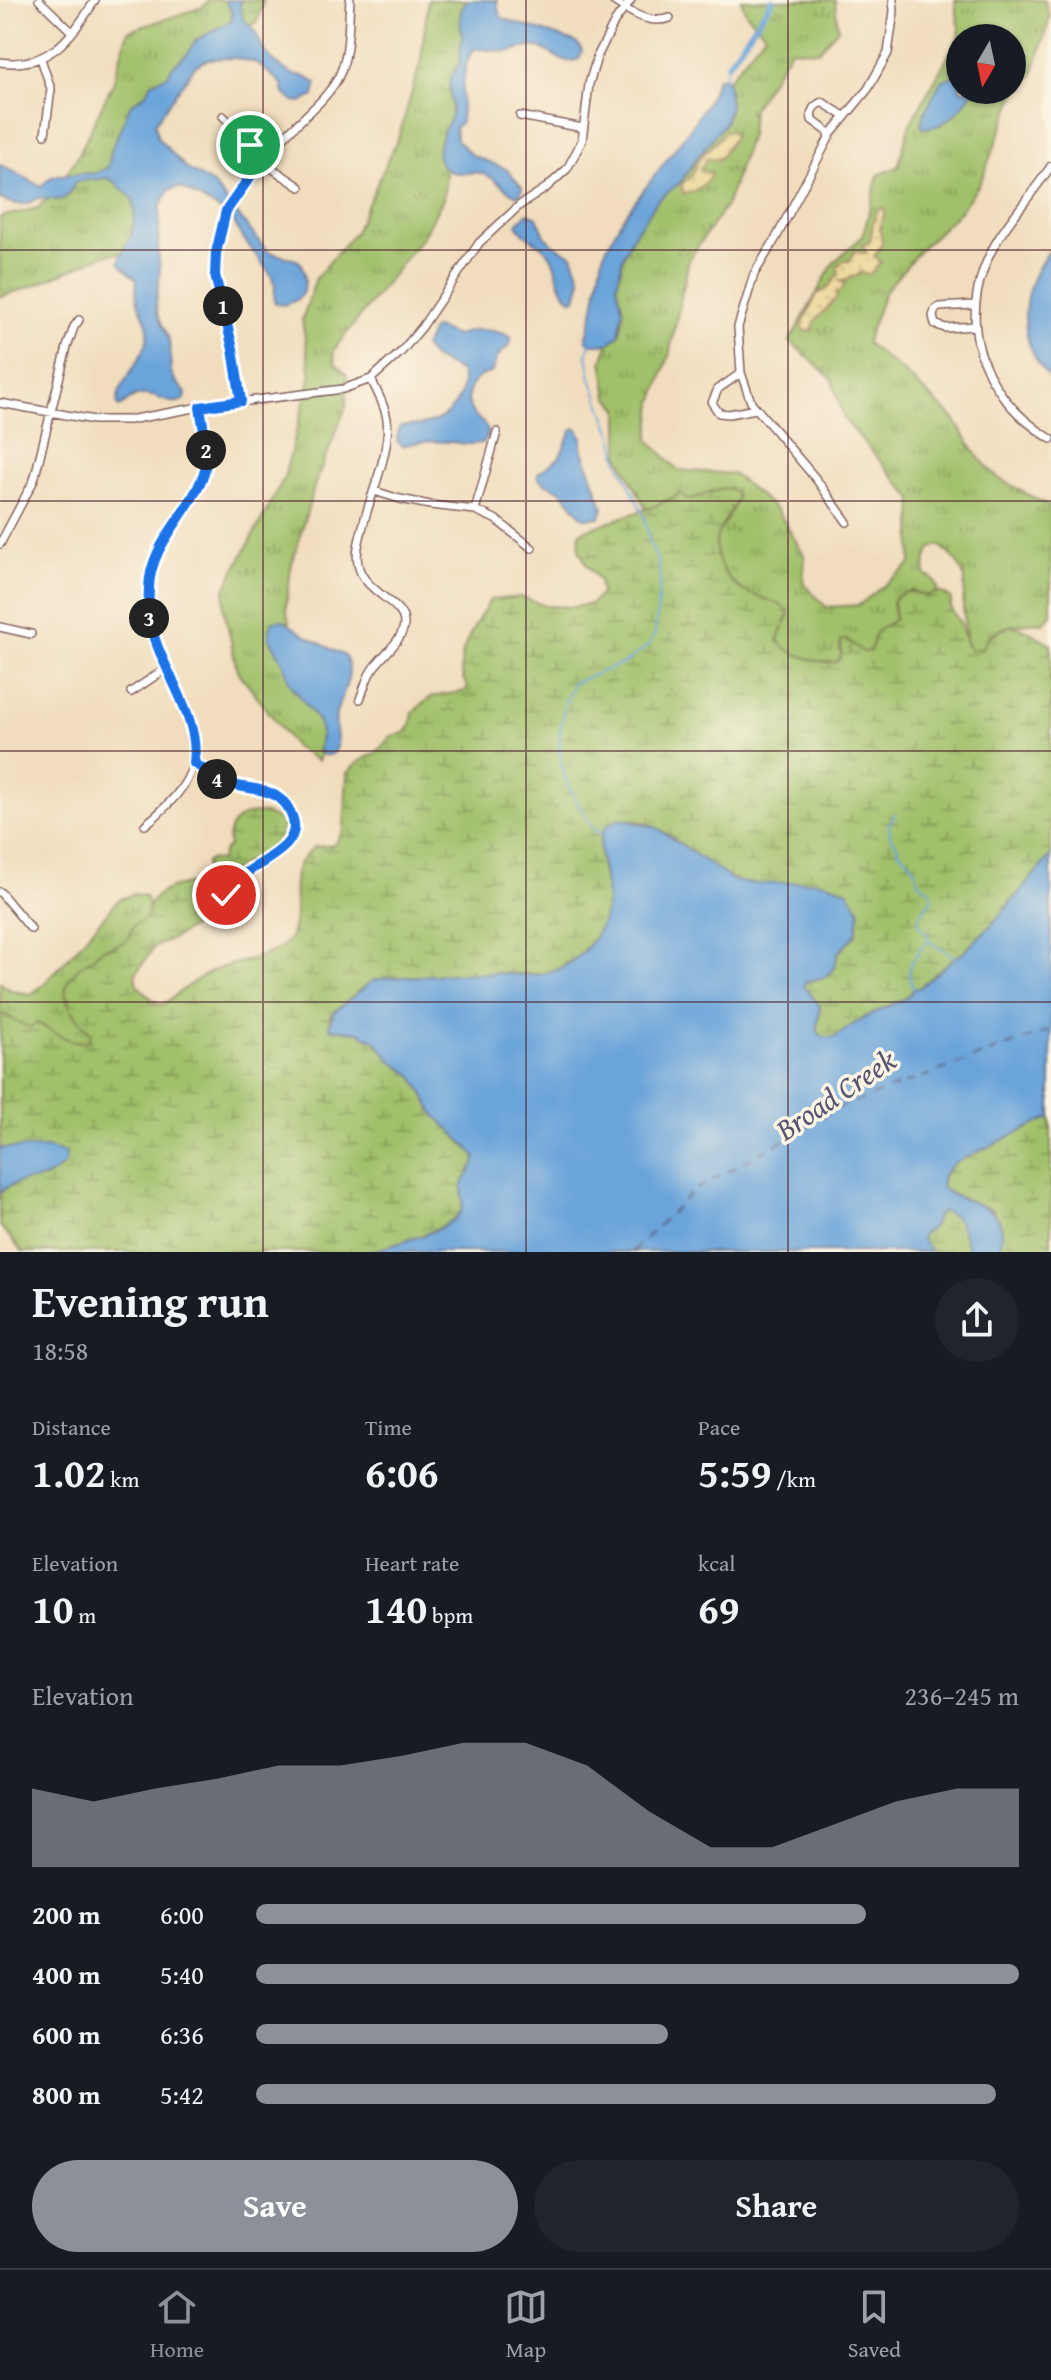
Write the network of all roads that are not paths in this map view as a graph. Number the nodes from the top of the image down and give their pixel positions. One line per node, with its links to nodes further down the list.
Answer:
1 (39, 0): 9 (street)
2 (95, 0): 9 (street)
3 (350, 0): 18 (street)
4 (612, 0): 7 (street)
5 (631, 0): 7 (street)
6 (893, 0): 14 (street)
7 (624, 8): 8 (street); 15 (street)
8 (670, 18)
9 (72, 32): 10 (street)
10 (41, 59): 11 (street); 16 (street)
11 (0, 62)
12 (223, 116): 18 (street)
13 (520, 116): 15 (street)
14 (844, 116): 17 (street); 17 (street)
15 (583, 128): 25 (street)
16 (45, 134)
17 (831, 134): 24 (street)
18 (262, 159): 20 (street); 26 (street)
19 (1051, 166): 21 (street)
20 (300, 187)
21 (974, 305): 23 (street); 23 (street)
22 (79, 320): 30 (street)
23 (975, 326): 32 (street)
24 (741, 373): 29 (street); 29 (street)
25 (371, 379): 26 (street); 33 (street)
26 (241, 401): 28 (street)
27 (0, 403): 30 (street)
28 (200, 407): 30 (street); 40 (street)
29 (756, 409): 35 (street)
30 (52, 413): 36 (street)
31 (497, 432): 34 (street)
32 (1051, 439)
33 (374, 491): 34 (street); 42 (street)
34 (475, 510): 37 (street)
35 (847, 522)
36 (0, 544)
37 (532, 548)
38 (0, 627): 39 (street)
39 (31, 634)
40 (167, 668): 41 (street); 43 (street)
41 (131, 692)
42 (360, 699)
43 (194, 763): 44 (street); 46 (street)
44 (145, 825)
45 (0, 892): 47 (street)
46 (222, 913)
47 (31, 929)

